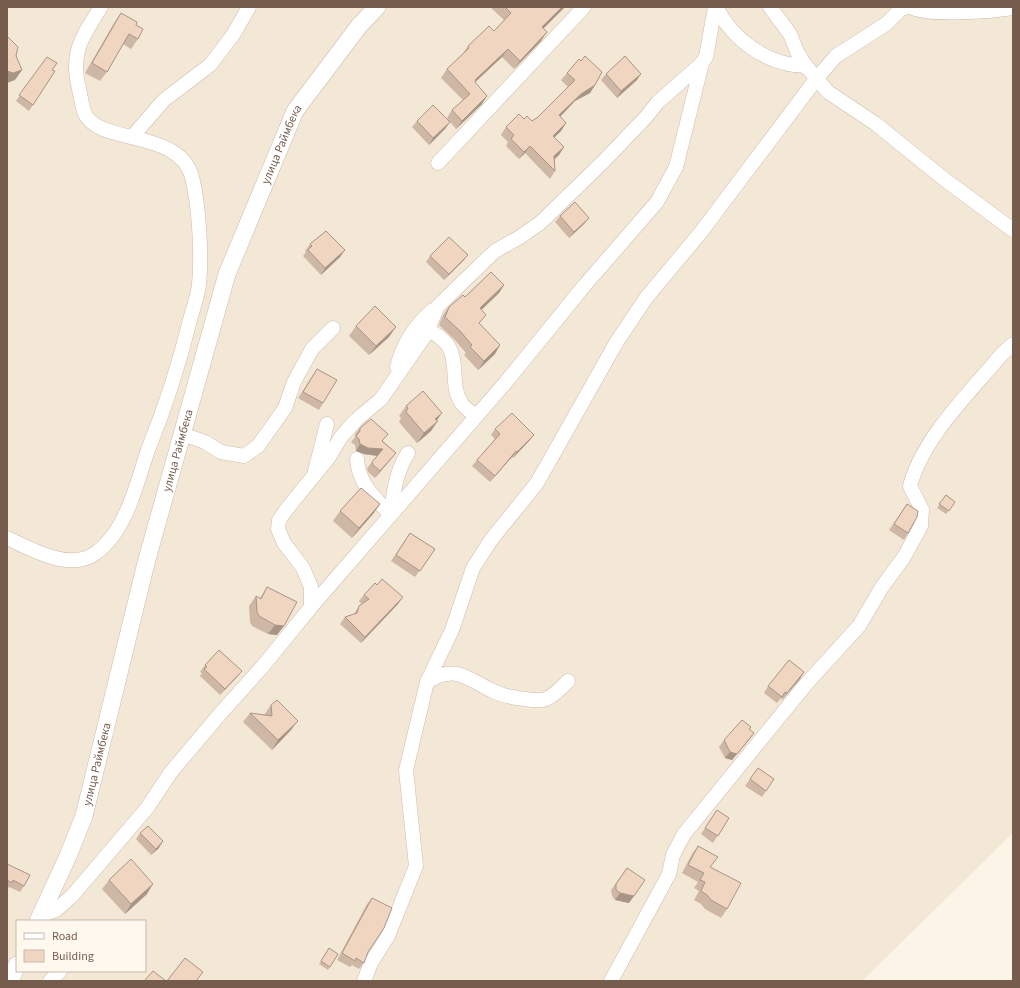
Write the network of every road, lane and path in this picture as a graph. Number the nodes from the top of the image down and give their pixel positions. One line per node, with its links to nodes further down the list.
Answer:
1 (101, 7): 13 (street)
2 (249, 7): 13 (street)
3 (376, 7): 23 (street, улица Раймбека)
4 (584, 7): 14 (street)
5 (716, 7): 10 (street); 11 (street)
6 (770, 7): 11 (street)
7 (908, 7): 12 (street)
8 (911, 7): 9 (street)
9 (1013, 8)
10 (702, 63): 16 (street); 21 (street)
11 (806, 66): 12 (street)
12 (817, 78): 15 (street); 31 (street)
13 (132, 137): 28 (street)
14 (438, 163)
15 (1013, 230)
16 (438, 306): 18 (street); 20 (street)
17 (333, 328): 23 (street)
18 (427, 330): 20 (street); 21 (street)
19 (1013, 344): 38 (street)
20 (394, 379): 26 (street)
21 (476, 416): 27 (street)
22 (327, 424): 26 (street)
23 (182, 434): 32 (street, улица Раймбека)
24 (408, 453): 27 (street)
25 (357, 460): 27 (street)
26 (314, 476): 29 (street)
27 (391, 515): 29 (street)
28 (7, 538)
29 (311, 607): 32 (street)
30 (568, 681): 31 (street)
31 (427, 682): 37 (street)
32 (39, 919)
33 (16, 968): 35 (street)
34 (59, 972): 36 (street)
35 (10, 981)
36 (50, 981)
37 (364, 981)
38 (611, 981)

